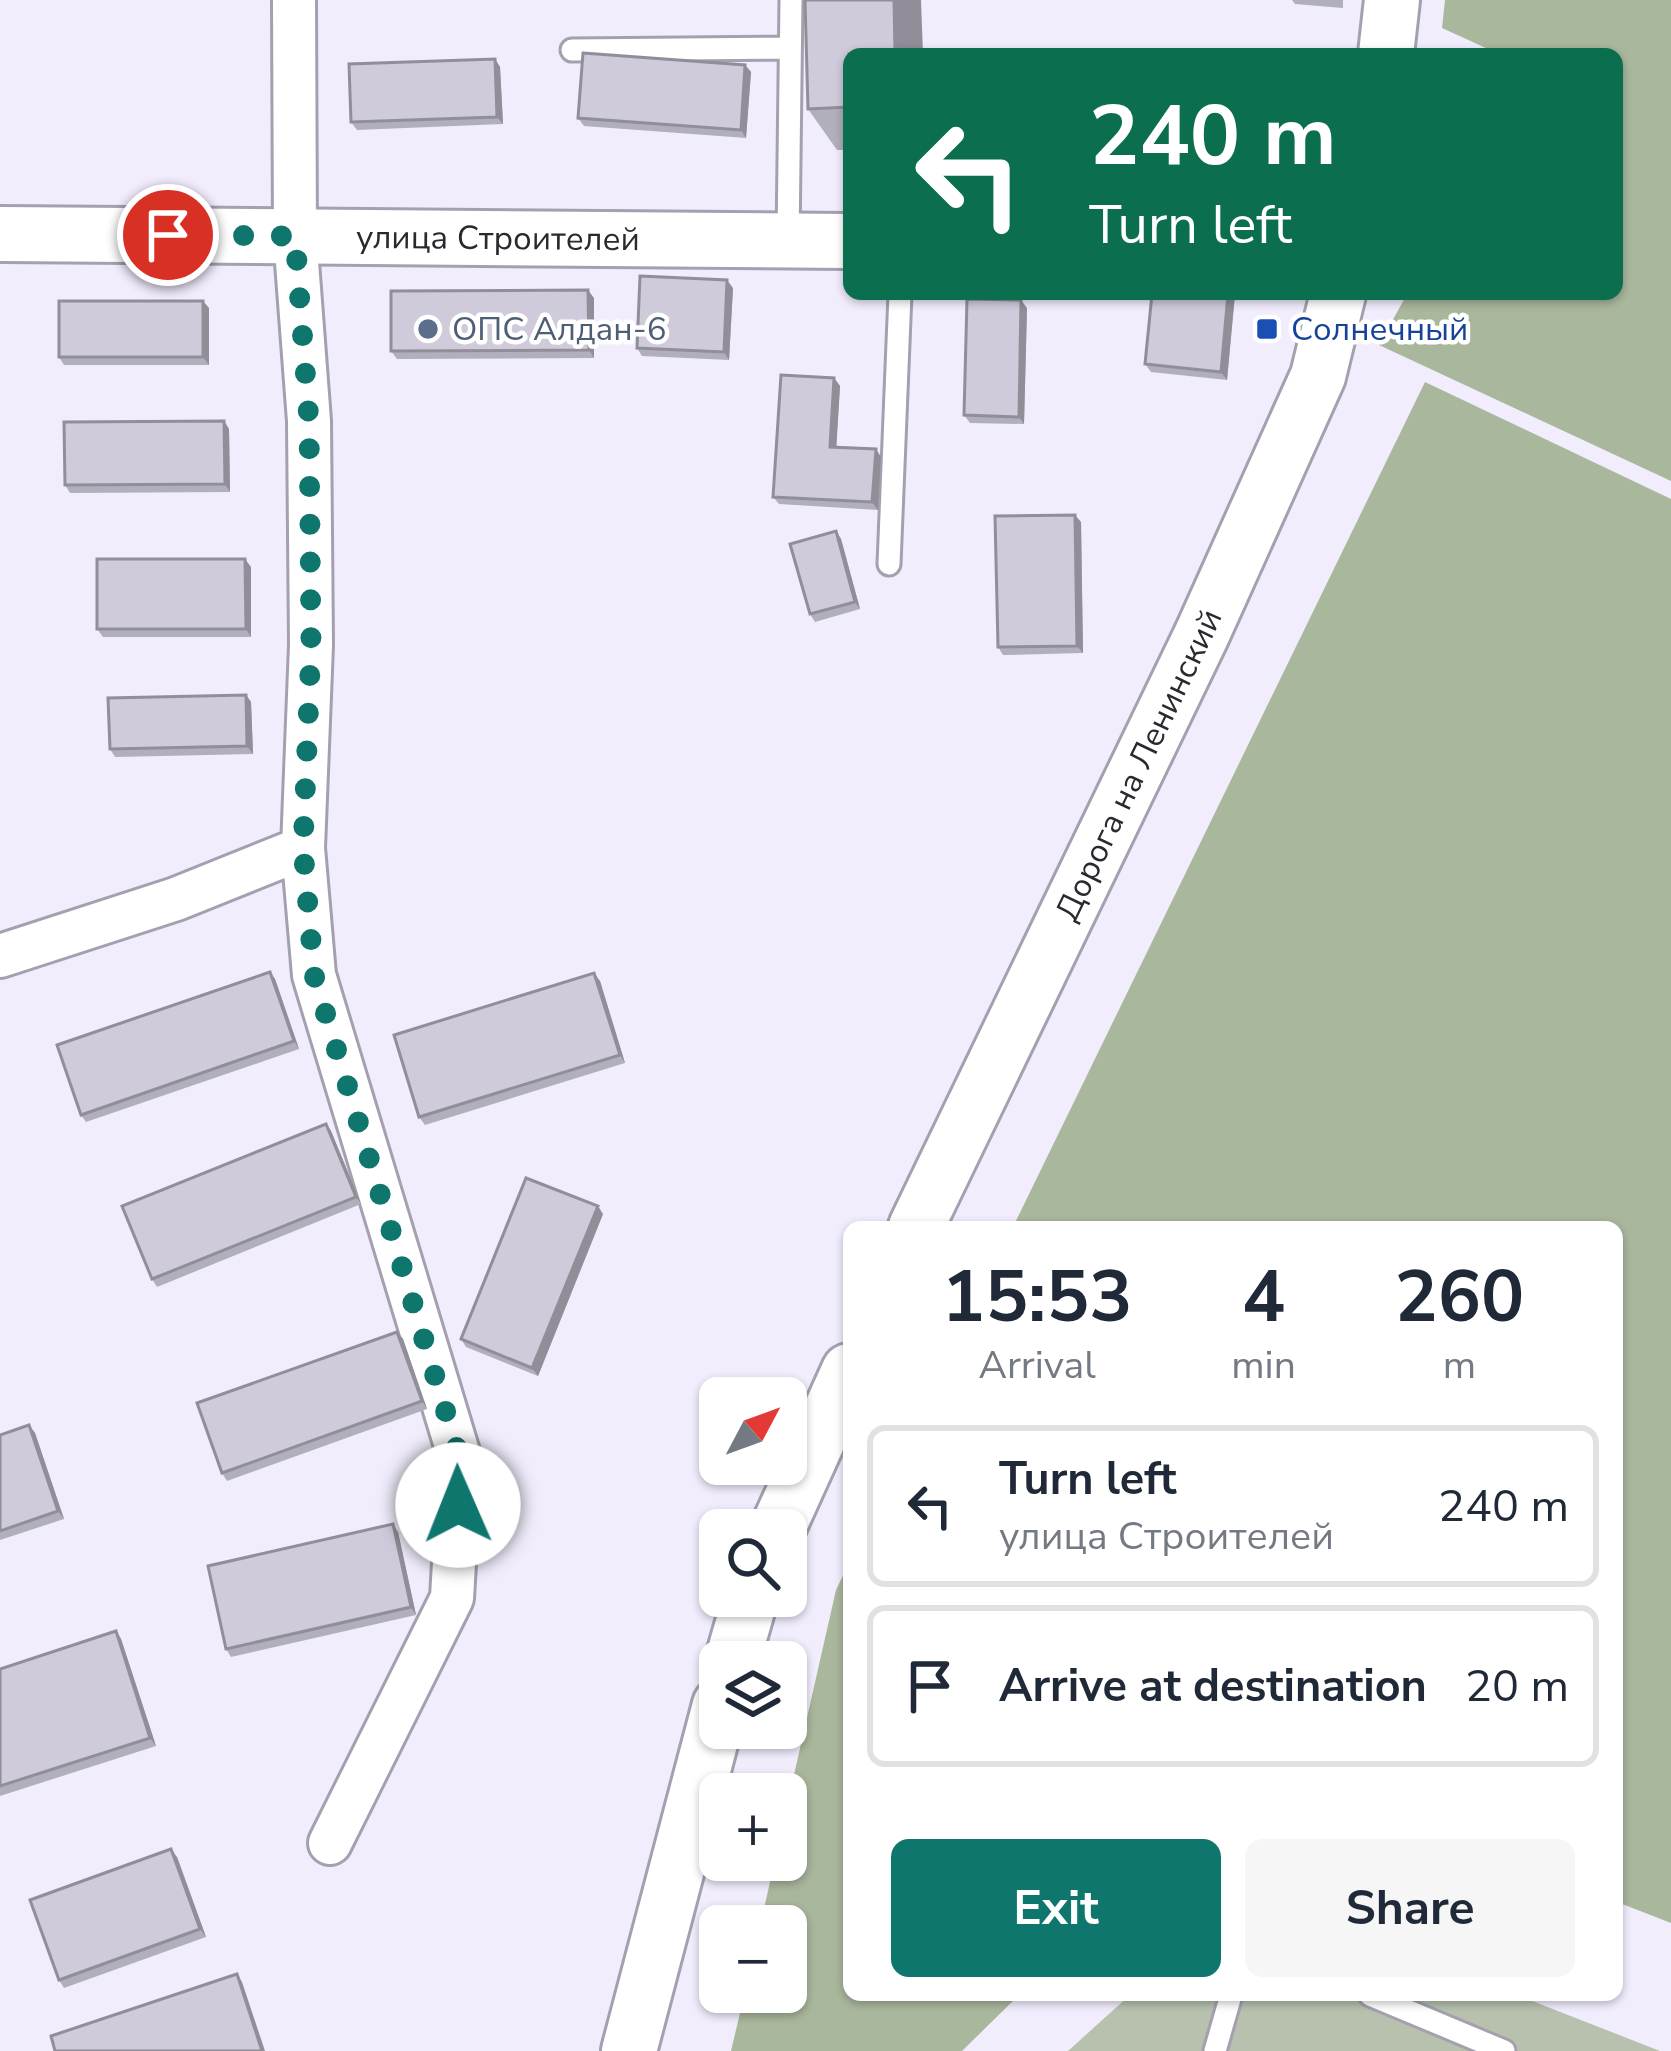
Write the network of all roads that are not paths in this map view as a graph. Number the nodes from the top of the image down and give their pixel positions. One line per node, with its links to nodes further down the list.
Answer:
1 (294, 0): 8 (street)
2 (791, 0): 4 (lane)
3 (1391, 0): 5 (street)
4 (790, 48): 6 (lane); 9 (lane)
5 (1387, 48)
6 (572, 50)
7 (0, 234): 8 (street, улица Строителей)
8 (295, 236): 9 (street, улица Строителей); 14 (street)
9 (788, 241): 10 (street, улица Строителей)
10 (843, 241)
11 (901, 300): 13 (lane)
12 (1337, 300): 16 (street, Дорога на Ленинский)
13 (889, 564)
14 (303, 848): 15 (street); 20 (street)
15 (0, 956)
16 (919, 1221)
17 (843, 1384): 18 (street)
18 (787, 1509)
19 (708, 1749): 24 (street)
20 (330, 1843)
21 (1229, 2001): 25 (lane)
22 (1384, 2001): 23 (lane)
23 (1491, 2048)
24 (629, 2051)
25 (1215, 2051)

